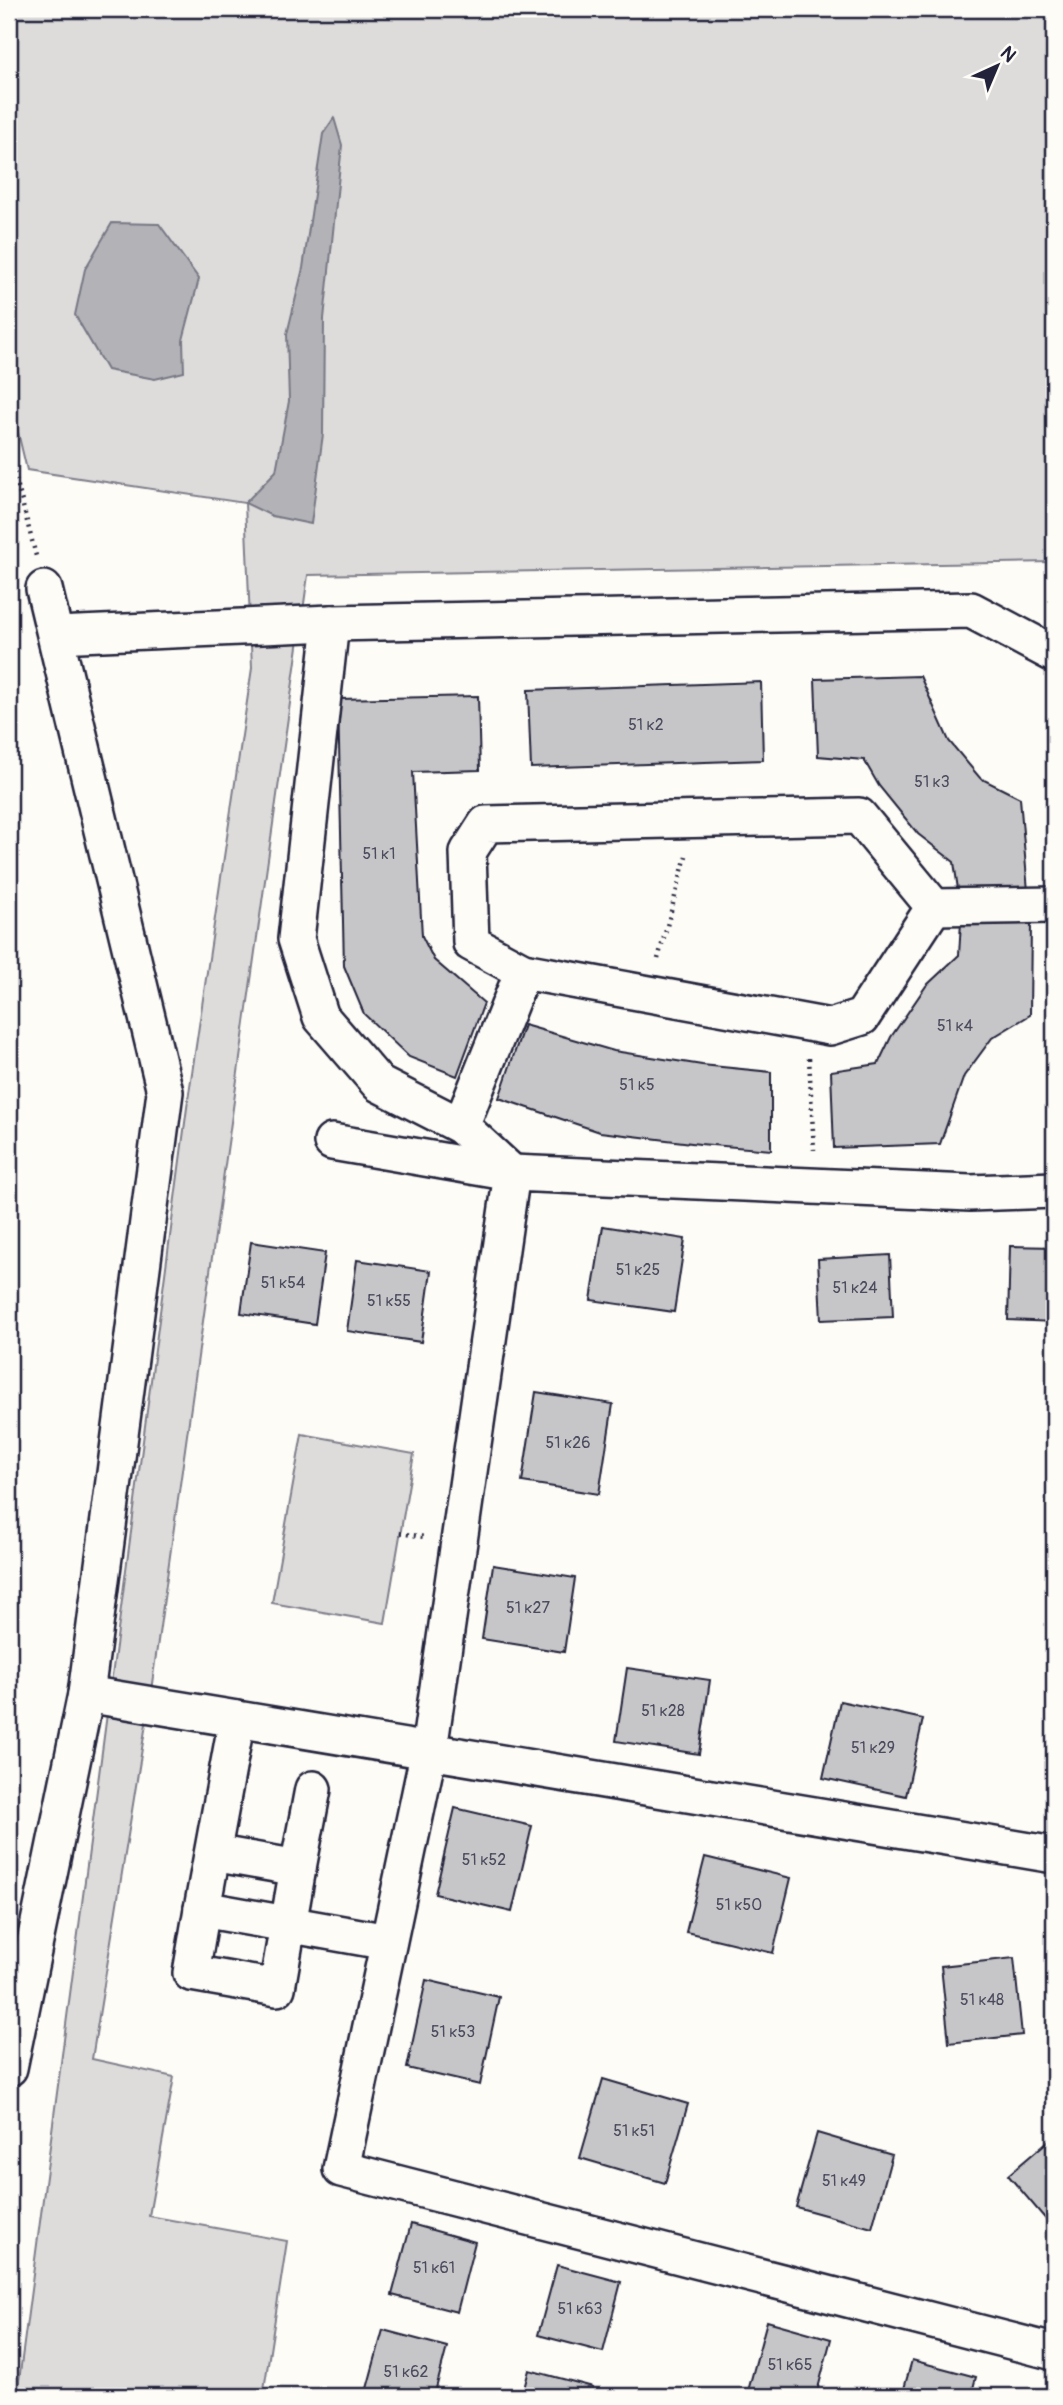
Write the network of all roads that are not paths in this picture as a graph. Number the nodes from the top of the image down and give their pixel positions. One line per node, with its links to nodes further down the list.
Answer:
1 (44, 589): 3 (street)
2 (331, 622): 3 (street); 4 (street); 8 (street)
3 (55, 635): 12 (street)
4 (1054, 654)
5 (1054, 905): 6 (street)
6 (934, 906): 7 (street); 7 (street)
7 (523, 971): 8 (street)
8 (461, 1126): 10 (street)
9 (332, 1142): 10 (street)
10 (512, 1173): 11 (street); 14 (street)
11 (1054, 1190)
12 (86, 1694): 13 (street); 22 (street)
13 (237, 1719): 14 (street); 16 (street)
14 (429, 1750): 17 (street); 21 (street)
15 (313, 1789): 18 (street)
16 (213, 1853): 18 (street); 19 (street)
17 (1054, 1855)
18 (298, 1868): 20 (street)
19 (202, 1909): 20 (street); 20 (street)
20 (288, 1925): 21 (street)
21 (388, 1942): 23 (street)
22 (9, 2068)
23 (1054, 2351)

